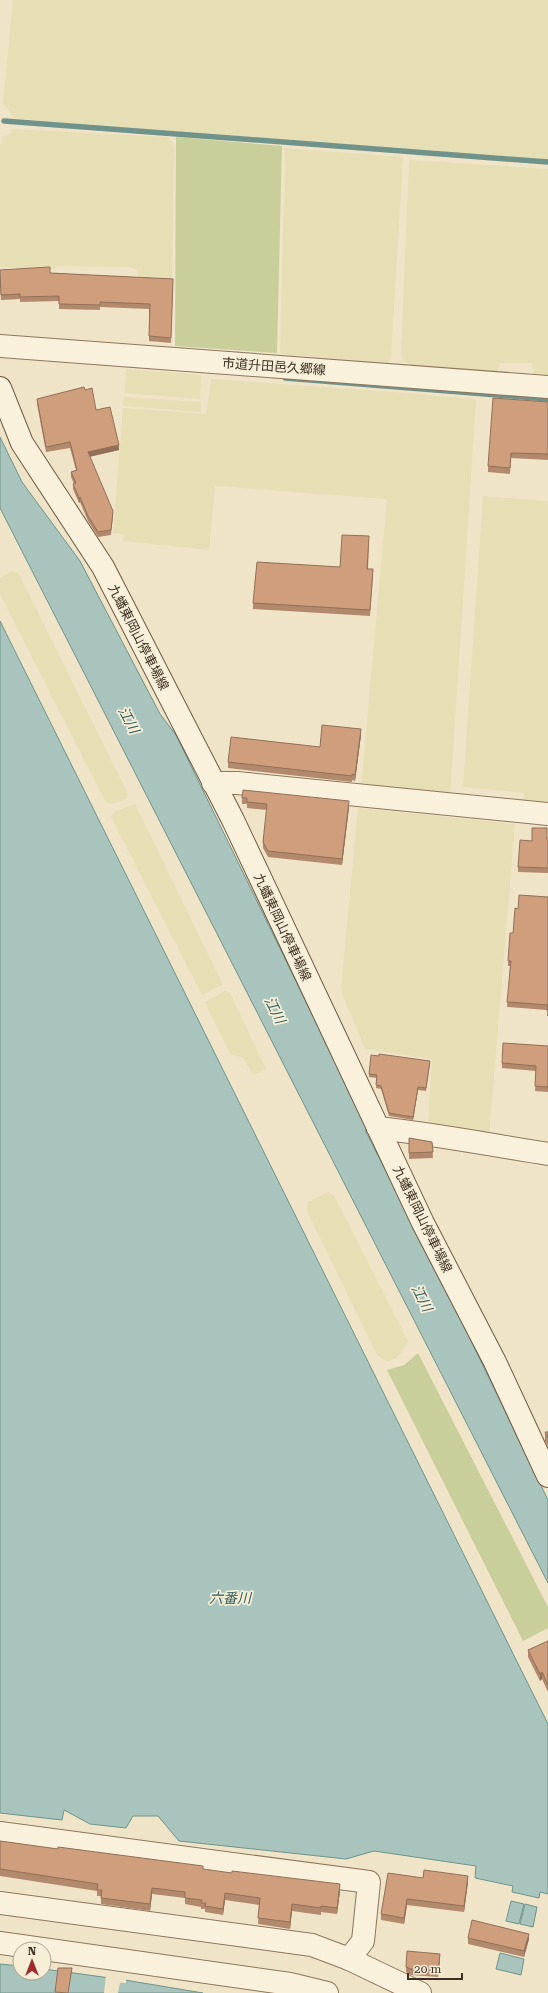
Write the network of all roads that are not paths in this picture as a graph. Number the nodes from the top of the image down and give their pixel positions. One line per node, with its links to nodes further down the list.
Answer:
1 (0, 346): 2 (street, 市道升田邑久郷線)
2 (548, 387)
3 (0, 388): 4 (street, 九蟠東岡山停車場線)
4 (213, 783): 5 (street); 6 (street, 九蟠東岡山停車場線)
5 (548, 814)
6 (378, 1128): 7 (street); 8 (street, 九蟠東岡山停車場線)
7 (548, 1154)
8 (548, 1476)
9 (0, 1833): 12 (street)
10 (0, 1903): 12 (street)
11 (0, 1943): 13 (street)
12 (350, 1959): 14 (street)
13 (328, 1993)
14 (420, 1993)

